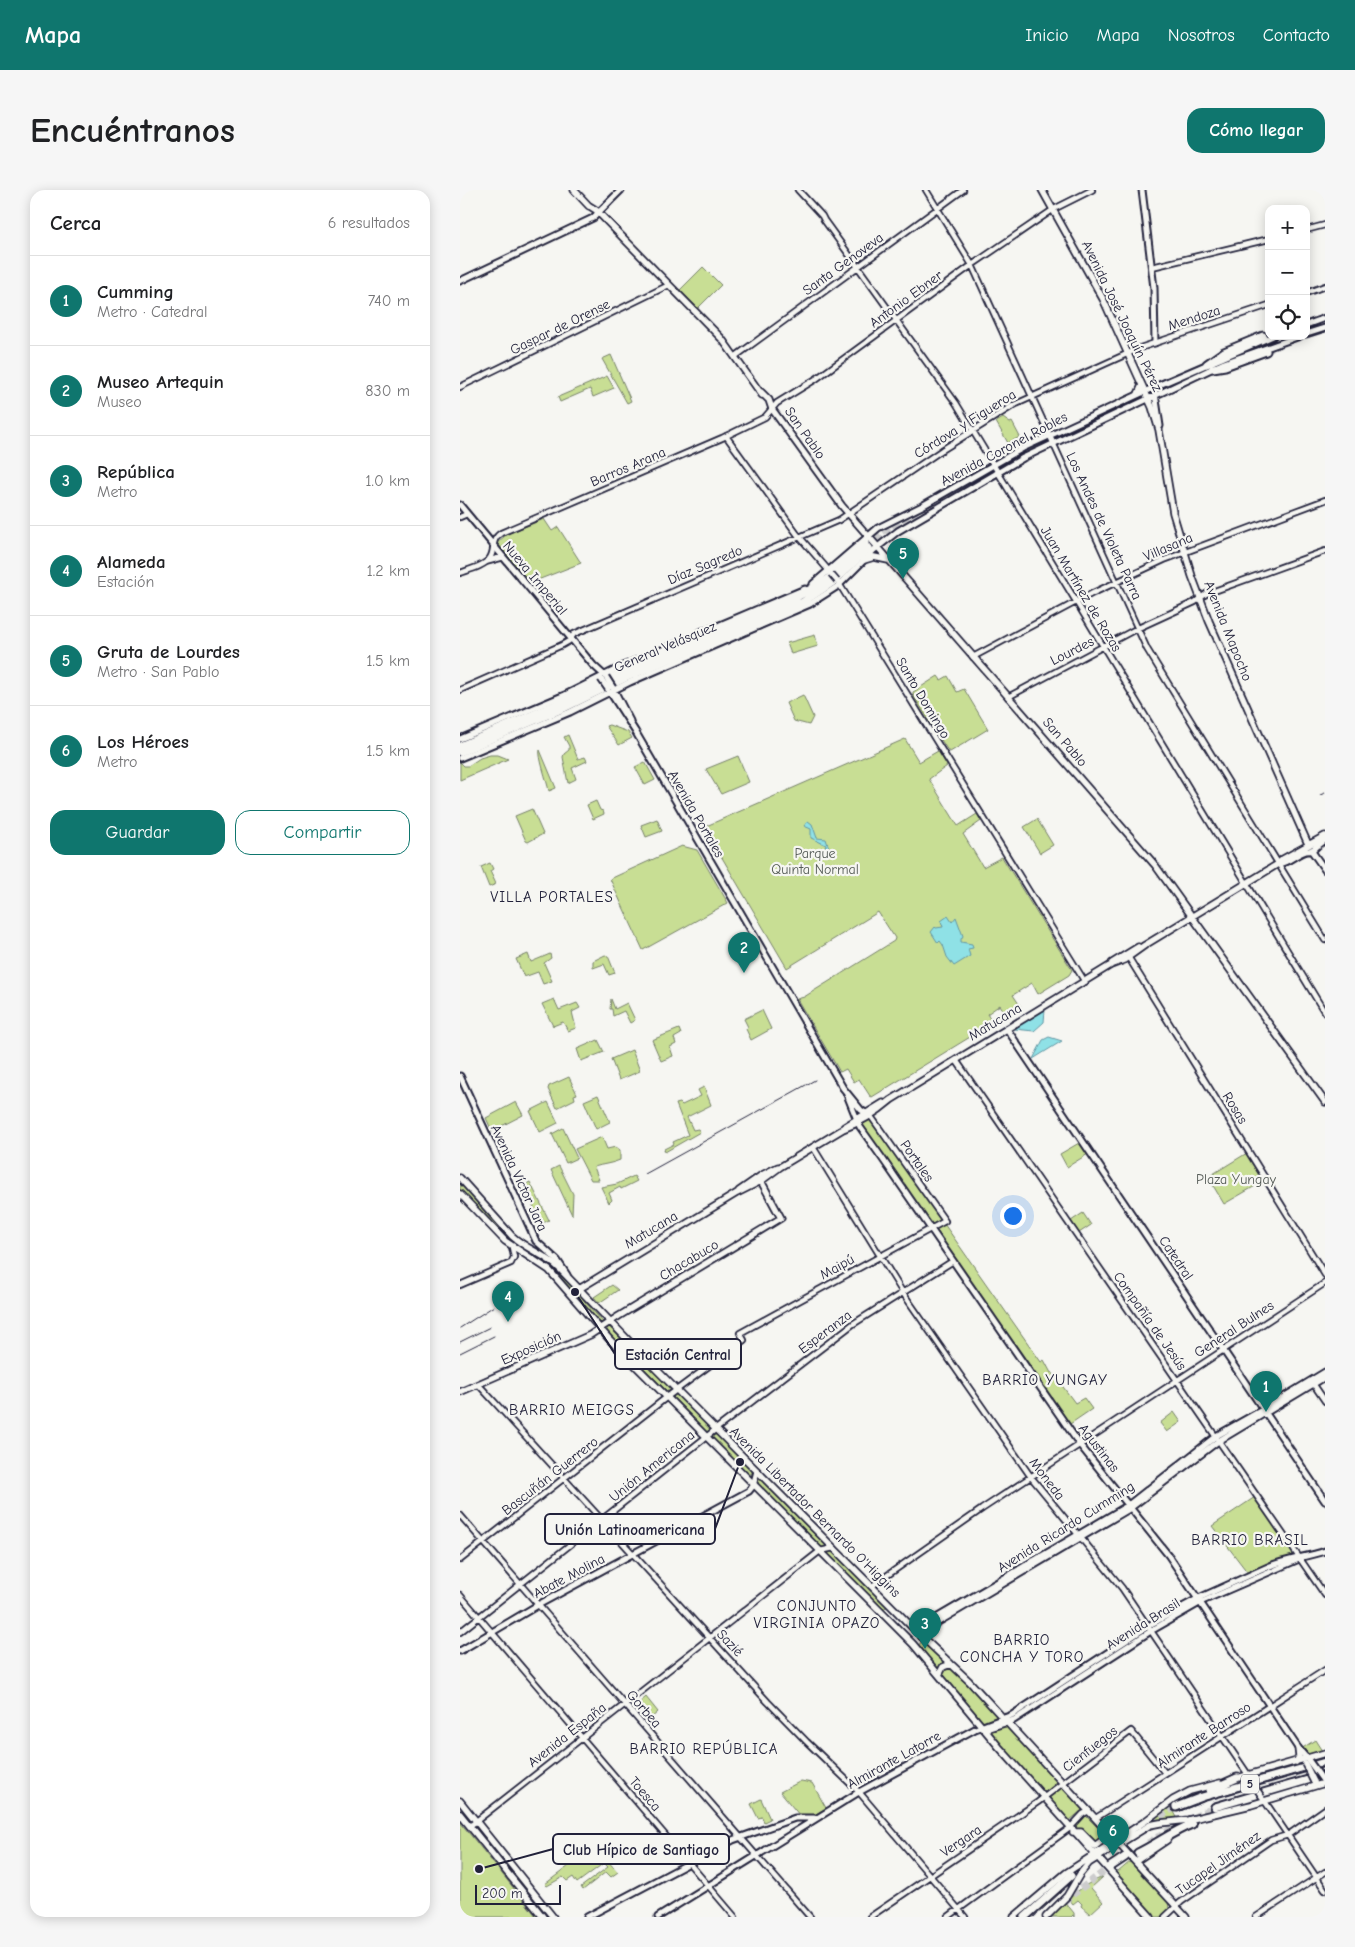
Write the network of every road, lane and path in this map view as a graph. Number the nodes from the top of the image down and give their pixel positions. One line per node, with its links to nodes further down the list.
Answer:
1 (574, 190): 11 (main road, San Pablo)
2 (621, 190): 11 (main road)
3 (798, 190): 17 (street, Juan Martínez de Rozas)
4 (926, 190): 9 (street, Los Andes de Violeta Parra)
5 (963, 190): 9 (street, Santa Genoveva)
6 (1042, 190): 10 (main road, Avenida José Joaquín Pérez)
7 (1092, 190): 10 (street, Antonio Ebner)
8 (1142, 190): 16 (main road)
9 (938, 209): 15 (street, Los Andes de Violeta Parra); 17 (street, Santa Genoveva)
10 (1054, 209): 15 (street, Antonio Ebner); 33 (main road, Avenida José Joaquín Pérez)
11 (598, 214): 18 (main road); 19 (main road, San Pablo)
12 (1325, 225): 13 (street)
13 (1310, 229)
14 (1265, 240): 16 (street)
15 (972, 265): 24 (street, Antonio Ebner); 42 (street, Los Andes de Violeta Parra)
16 (1152, 267): 31 (main road)
17 (858, 268): 24 (street, Juan Martínez de Rozas); 34 (street, Santa Genoveva)
18 (460, 281)
19 (669, 285): 34 (main road, San Pablo); 37 (street, Gaspar de Orense)
20 (1325, 286): 21 (street)
21 (1310, 292)
22 (1265, 306): 31 (street, Mendoza)
23 (1325, 318): 25 (main road)
24 (896, 320): 44 (street, Antonio Ebner); 45 (street, Juan Martínez de Rozas)
25 (1310, 324)
26 (1325, 328): 27 (main road)
27 (1310, 333)
28 (1263, 336): 35 (highway)
29 (1265, 339): 35 (main road)
30 (1288, 340): 35 (main road)
31 (1155, 343): 33 (street, Mendoza)
32 (1266, 351): 35 (highway)
33 (1128, 354): 36 (main road, Avenida José Joaquín Pérez); 42 (street, Córdova y Figueroa)
34 (736, 356): 44 (main road, San Pablo)
35 (1210, 366): 38 (main road, Avenida Coronel Robles); 41 (main road, Avenida Coronel Robles)
36 (1142, 385): 39 (main road, Avenida José Joaquín Pérez); 40 (main road)
37 (460, 387)
38 (1154, 387): 39 (main road, Avenida Coronel Robles); 41 (main road, Avenida Mapocho)
39 (1144, 392): 40 (main road, Avenida Coronel Robles); 43 (main road, Avenida José Joaquín Pérez)
40 (1138, 394): 47 (main road, Avenida Coronel Robles)
41 (1155, 396): 43 (main road, Avenida Coronel Robles); 46 (main road, Avenida Mapocho)
42 (1032, 397): 45 (street, Córdova y Figueroa); 47 (street, Los Andes de Violeta Parra)
43 (1149, 400): 46 (main road, Avenida José Joaquín Pérez); 49 (main road, Avenida Coronel Robles)
44 (772, 409): 48 (street, Barros Arana); 55 (main road, San Pablo)
45 (973, 430): 50 (street, Juan Martínez de Rozas); 55 (street, Córdova y Figueroa)
46 (1159, 430): 62 (main road, Avenida Mapocho)
47 (1050, 435): 49 (street, Los Andes de Violeta Parra); 50 (main road, Avenida Coronel Robles)
48 (726, 436): 57 (street, Santo Domingo); 59 (street, Barros Arana)
49 (1054, 443): 51 (main road, Avenida Coronel Robles); 70 (street, Los Andes de Violeta Parra)
50 (994, 465): 51 (street, Juan Martínez de Rozas); 58 (main road, Avenida Coronel Robles)
51 (998, 472): 60 (main road, Avenida Coronel Robles); 72 (street, Juan Martínez de Rozas)
52 (1325, 500): 62 (street, Villasana)
53 (460, 506): 54 (main road, Nueva Imperial)
54 (467, 514): 56 (street); 59 (main road, Nueva Imperial)
55 (849, 514): 57 (street, Díaz Sagredo); 58 (main road, San Pablo)
56 (460, 518)
57 (800, 537): 68 (street, Santo Domingo); 75 (street, Díaz Sagredo)
58 (867, 542): 60 (main road, San Pablo); 68 (main road, Avenida Coronel Robles); 78 (highway, General Velásquez); 79 (highway, General Velásquez)
59 (493, 545): 63 (main road, Nueva Imperial); 66 (street)
60 (877, 547): 64 (main road, Avenida Coronel Robles); 65 (main road, San Pablo)
61 (1325, 551): 71 (street, Lourdes)
62 (1184, 552): 70 (street, Villasana); 71 (main road, Avenida Mapocho)
63 (503, 557): 66 (main road); 75 (main road, Nueva Imperial)
64 (864, 560): 65 (main road); 69 (main road, Avenida Coronel Robles)
65 (888, 560): 80 (main road, San Pablo)
66 (488, 561): 67 (street)
67 (460, 573)
68 (830, 573): 69 (street, Santo Domingo, bridge); 74 (main road, Avenida Coronel Robles)
69 (839, 582): 76 (main road, Avenida Coronel Robles); 99 (street, Santo Domingo)
70 (1117, 582): 72 (street, Villasana); 73 (street, Los Andes de Violeta Parra)
71 (1200, 598): 73 (street, Lourdes); 91 (main road, Avenida Mapocho)
72 (1077, 601): 77 (street, Juan Martínez de Rozas); 80 (street, Villasana)
73 (1138, 628): 77 (street, Lourdes); 93 (street, Los Andes de Violeta Parra)
74 (703, 632): 78 (highway); 81 (main road, Avenida Coronel Robles)
75 (571, 638): 81 (main road, Nueva Imperial); 82 (street, Díaz Sagredo)
76 (716, 645): 79 (highway); 83 (main road, Avenida Coronel Robles)
77 (1103, 648): 84 (street, Lourdes); 95 (street, Juan Martínez de Rozas)
78 (671, 652): 86 (highway, General Velásquez)
79 (679, 655): 87 (highway, General Velásquez)
80 (973, 657): 84 (main road, San Pablo)
81 (603, 677): 83 (main road, Nueva Imperial, bridge); 85 (main road, Avenida Coronel Robles)
82 (460, 690)
83 (611, 690): 88 (main road, Avenida Coronel Robles); 104 (main road, Avenida Portales)
84 (1008, 697): 96 (main road, San Pablo)
85 (460, 739)
86 (460, 746)
87 (460, 752)
88 (460, 758)
89 (1325, 836): 91 (main road, Matucana)
90 (1325, 840): 92 (main road)
91 (1308, 844): 92 (main road, Avenida Mapocho); 93 (main road, Matucana)
92 (1312, 851): 93 (main road, Matucana); 94 (main road, Avenida Mapocho)
93 (1278, 864): 95 (main road, Matucana); 97 (street, Los Andes de Violeta Parra)
94 (1325, 870)
95 (1246, 884): 96 (main road, Matucana); 100 (street, Juan Martínez de Rozas)
96 (1192, 916): 98 (main road, Matucana); 105 (main road, San Pablo)
97 (1325, 940)
98 (1127, 955): 99 (main road, Matucana); 117 (street, Rosas)
99 (1085, 982): 101 (main road, Matucana)
100 (1325, 1013)
101 (1007, 1029): 102 (main road, Matucana); 125 (main road, Catedral)
102 (956, 1060): 106 (main road, Matucana); 130 (street, Compañía de Jesús)
103 (460, 1076): 118 (main road, Avenida Víctor Jara)
104 (846, 1092): 106 (main road, Avenida Portales); 107 (main road, Avenida Portales)
105 (1325, 1102)
106 (867, 1114): 107 (main road, Matucana); 112 (street, Portales)
107 (858, 1120): 108 (main road, Matucana); 113 (main road, Agustinas)
108 (813, 1147): 110 (main road, Matucana); 115 (street, Moneda)
109 (460, 1178): 118 (main road, Avenida Libertador Bernardo O'Higgins)
110 (761, 1178): 121 (main road, Matucana); 123 (main road, Chacabuco)
111 (460, 1194): 114 (main road, Avenida Libertador Bernardo O'Higgins)
112 (945, 1221): 113 (street, Maipú)
113 (931, 1229): 115 (street, Maipú); 116 (main road, Agustinas)
114 (512, 1247): 120 (street); 124 (main road, Avenida Libertador Bernardo O'Higgins)
115 (880, 1256): 122 (street, Moneda); 133 (street, Maipú)
116 (953, 1261): 122 (street, Esperanza); 141 (main road, Agustinas)
117 (1325, 1275)
118 (570, 1280): 121 (main road, Avenida Libertador Bernardo O'Higgins)
119 (1325, 1283): 125 (street, General Bulnes)
120 (460, 1285)
121 (578, 1289): 123 (main road, Avenida Libertador Bernardo O'Higgins)
122 (903, 1293): 138 (street, Esperanza); 143 (street, Moneda)
123 (610, 1322): 124 (main road, Exposición); 127 (main road, Avenida Libertador Bernardo O'Higgins)
124 (600, 1329): 126 (main road, Avenida Libertador Bernardo O'Higgins); 132 (main road, Exposición)
125 (1224, 1350): 130 (street, General Bulnes); 137 (main road, Catedral)
126 (633, 1362): 127 (main road); 135 (main road, Avenida Libertador Bernardo O'Higgins)
127 (650, 1363): 133 (main road, Avenida Libertador Bernardo O'Higgins)
128 (1325, 1372): 131 (main road, Avenida Ricardo Cumming)
129 (1325, 1377): 131 (main road, Avenida Ricardo Cumming)
130 (1178, 1380): 140 (street, Compañía de Jesús); 141 (street, General Bulnes)
131 (1312, 1382): 136 (street); 137 (main road, Avenida Ricardo Cumming)
132 (478, 1384): 134 (main road, Exposición); 144 (street, Sazié)
133 (677, 1390): 135 (street, Bascuñán Guerrero); 138 (main road, Avenida Libertador Bernardo O'Higgins)
134 (460, 1392)
135 (667, 1397): 139 (main road, Avenida Libertador Bernardo O'Higgins); 144 (street, Bascuñán Guerrero)
136 (1325, 1402)
137 (1265, 1411): 140 (main road, Avenida Ricardo Cumming); 146 (main road, Catedral)
138 (716, 1429): 139 (street, Unión Americana); 142 (main road, Avenida Libertador Bernardo O'Higgins)
139 (707, 1437): 145 (main road, Avenida Libertador Bernardo O'Higgins); 149 (street, Unión Americana)
140 (1218, 1438): 147 (main road, Avenida Ricardo Cumming); 156 (street, Compañía de Jesús)
141 (1080, 1445): 143 (street, General Bulnes); 147 (main road, Agustinas)
142 (757, 1471): 145 (main road); 152 (main road, Avenida Libertador Bernardo O'Higgins)
143 (1031, 1477): 150 (street, Moneda); 159 (street, General Bulnes)
144 (564, 1479): 149 (street, Sazié); 151 (street, Bascuñán Guerrero)
145 (753, 1484): 153 (main road, Avenida Libertador Bernardo O'Higgins); 155 (main road, Abate Molina)
146 (1325, 1501)
147 (1130, 1506): 150 (main road, Avenida Ricardo Cumming); 162 (main road, Agustinas)
148 (460, 1515): 151 (street, Gorbea)
149 (602, 1520): 155 (street, Sazié); 158 (street, Unión Americana)
150 (1079, 1536): 167 (street, Moneda); 170 (main road, Avenida Ricardo Cumming)
151 (483, 1542): 157 (street, Bascuñán Guerrero); 158 (street, Gorbea)
152 (834, 1548): 153 (street); 159 (main road, Avenida Libertador Bernardo O'Higgins)
153 (820, 1550): 165 (main road, Avenida Libertador Bernardo O'Higgins); 171 (street, Avenida España)
154 (1325, 1551): 156 (main road, Avenida Brasil)
155 (633, 1554): 163 (main road, Abate Molina); 171 (street, Sazié)
156 (1300, 1558): 161 (street, Compañía de Jesús); 162 (main road, Avenida Brasil)
157 (460, 1560)
158 (520, 1584): 163 (street, Gorbea); 166 (street, Unión Americana)
159 (872, 1586): 164 (main road, Avenida Libertador Bernardo O'Higgins)
160 (460, 1595): 166 (street, Toesca)
161 (1325, 1595)
162 (1200, 1600): 167 (main road, Avenida Brasil); 178 (main road, Agustinas)
163 (538, 1605): 169 (main road, Abate Molina); 177 (street, Gorbea)
164 (897, 1612): 165 (main road); 170 (main road, Avenida Libertador Bernardo O'Higgins)
165 (884, 1614): 172 (main road, Avenida Libertador Bernardo O'Higgins)
166 (479, 1617): 168 (street, Unión Americana); 169 (street, Toesca)
167 (1150, 1628): 179 (main road, Avenida Brasil); 181 (street, Moneda)
168 (460, 1632)
169 (492, 1632): 173 (main road, Abate Molina); 182 (street, Toesca)
170 (920, 1635): 172 (main road); 174 (main road, Avenida Libertador Bernardo O'Higgins)
171 (709, 1638): 177 (street, Avenida España); 193 (street, Sazié)
172 (913, 1644): 176 (main road, Avenida Libertador Bernardo O'Higgins)
173 (460, 1652)
174 (951, 1664): 176 (main road); 179 (main road, Avenida Libertador Bernardo O'Higgins)
175 (1325, 1670): 178 (street, Almirante Barroso)
176 (939, 1675): 180 (main road, Avenida Libertador Bernardo O'Higgins)
177 (625, 1704): 182 (street, Avenida España); 209 (street, Gorbea)
178 (1269, 1706): 181 (street, Almirante Barroso); 183 (main road, Agustinas)
179 (1006, 1721): 180 (main road, Avenida Brasil); 191 (main road, Avenida Libertador Bernardo O'Higgins)
180 (981, 1726): 193 (main road, Almirante Latorre); 194 (main road, Avenida Libertador Bernardo O'Higgins)
181 (1222, 1737): 187 (street, Almirante Barroso); 188 (street, Moneda)
182 (582, 1738): 203 (street, Avenida España); 216 (street, Toesca)
183 (1298, 1748): 185 (main road, Agustinas); 185 (main road)
184 (1325, 1753): 185 (main road)
185 (1304, 1761): 188 (main road); 190 (main road, Agustinas, bridge); 192 (main road, bridge)
186 (1325, 1762): 189 (highway, 5)
187 (1166, 1773): 191 (street, Cienfuegos); 202 (street, Almirante Barroso)
188 (1249, 1776): 189 (main road); 195 (street, Moneda, bridge)
189 (1237, 1778): 210 (main road)
190 (1324, 1781): 192 (main road); 197 (highway, 5)
191 (1064, 1784): 194 (street, Vergara); 199 (main road, Avenida Libertador Bernardo O'Higgins)
192 (1313, 1784): 195 (main road)
193 (859, 1792): 201 (main road, Almirante Latorre); 219 (street, Sazié)
194 (1043, 1797): 206 (main road, Avenida Libertador Bernardo O'Higgins); 219 (street, Vergara)
195 (1263, 1799): 197 (main road); 208 (street, Moneda)
196 (460, 1801): 203 (main road)
197 (1214, 1810): 204 (main road); 210 (main road)
198 (1325, 1810): 208 (street, Tucapel Jiménez)
199 (1089, 1811): 202 (main road, Avenida Libertador Bernardo O'Higgins); 206 (street)
200 (460, 1814): 205 (main road)
201 (819, 1816): 209 (main road, Almirante Latorre); 212 (main road, Almirante Latorre)
202 (1096, 1818): 207 (main road, Avenida Libertador Bernardo O'Higgins)
203 (476, 1821): 205 (street, Avenida España); 227 (main road)
204 (1192, 1824): 211 (highway); 215 (main road)
205 (470, 1826): 226 (main road)
206 (1072, 1830): 207 (main road); 213 (main road, Avenida Libertador Bernardo O'Higgins); 225 (street)
207 (1108, 1832): 210 (main road, Avenida Libertador Bernardo O'Higgins)
208 (1288, 1835): 221 (street, Moneda); 224 (street, Tucapel Jiménez)
209 (742, 1837): 212 (street, Gorbea); 216 (main road, Almirante Latorre)
210 (1118, 1842): 213 (main road); 215 (main road, Avenida Libertador Bernardo O'Higgins)
211 (1148, 1843)
212 (757, 1855): 222 (main road, Almirante Latorre); 231 (street, Gorbea)
213 (1095, 1856): 235 (main road); 237 (main road); 238 (main road, Avenida Libertador Bernardo O'Higgins)
214 (1125, 1858): 217 (highway)
215 (1136, 1861): 224 (main road, Avenida Libertador Bernardo O'Higgins)
216 (689, 1863): 222 (street, Toesca); 228 (main road, Almirante Latorre)
217 (1110, 1867)
218 (1325, 1872): 221 (street)
219 (930, 1876): 225 (street, Sazié); 232 (street, Vergara)
220 (1071, 1876): 236 (highway)
221 (1317, 1878): 223 (street, Moneda); 241 (street)
222 (709, 1886): 229 (main road, Almirante Latorre); 230 (street, Toesca)
223 (1325, 1890)
224 (1176, 1906): 239 (street, Tucapel Jiménez); 240 (main road, Avenida Libertador Bernardo O'Higgins)
225 (959, 1909): 233 (street); 234 (street, Sazié)
226 (543, 1917)
227 (553, 1917)
228 (587, 1917)
229 (658, 1917)
230 (735, 1917)
231 (810, 1917)
232 (870, 1917)
233 (948, 1917)
234 (965, 1917)
235 (1014, 1917)
236 (1025, 1917)
237 (1046, 1917)
238 (1151, 1917)
239 (1164, 1917)
240 (1186, 1917)
241 (1256, 1917)

